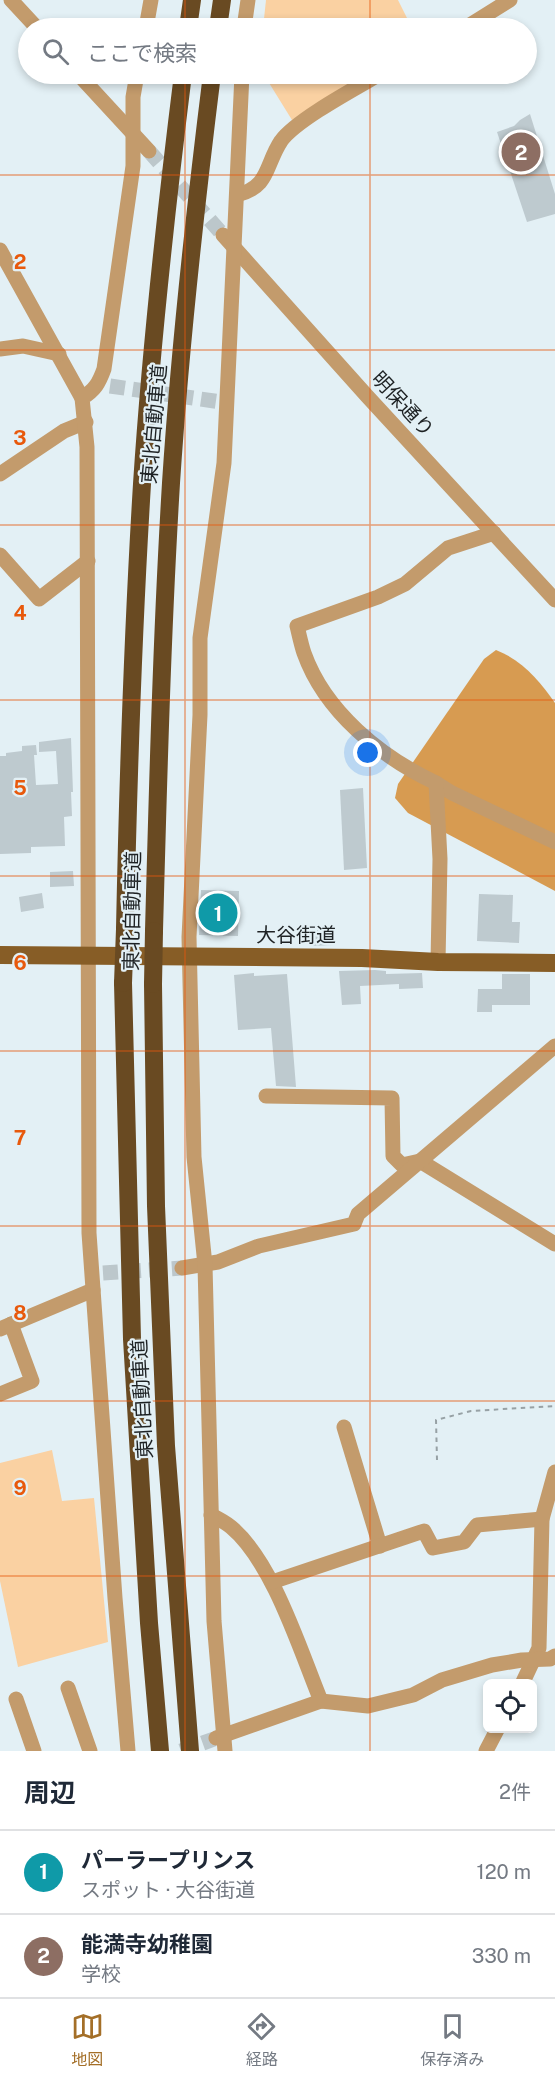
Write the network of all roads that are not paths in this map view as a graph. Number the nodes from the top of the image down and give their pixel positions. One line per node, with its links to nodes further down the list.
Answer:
1 (11, 0): 7 (street)
2 (151, 0): 8 (street)
3 (192, 0): 9 (highway)
4 (222, 0): 10 (highway)
5 (248, 0): 11 (street)
6 (510, 0): 12 (street)
7 (28, 18)
8 (148, 18)
9 (189, 18)
10 (219, 18)
11 (245, 18)
12 (481, 18)
13 (87, 84): 19 (street)
14 (135, 84): 19 (street)
15 (182, 84): 67 (highway, 東北自動車道, bridge)
16 (211, 84): 68 (highway, 東北自動車道, bridge)
17 (242, 84): 21 (street)
18 (364, 84): 21 (street)
19 (132, 133): 20 (street); 27 (street)
20 (149, 151)
21 (237, 195): 23 (street)
22 (223, 235): 23 (street, 明保通り)
23 (234, 249): 30 (street, 明保通り); 38 (street)
24 (0, 250): 26 (street)
25 (0, 350): 26 (street)
26 (59, 354): 27 (street)
27 (82, 398): 28 (street)
28 (86, 422): 29 (street); 32 (street)
29 (0, 474)
30 (494, 533): 33 (street, 明保通り); 34 (street)
31 (0, 555): 32 (street)
32 (88, 561): 37 (street)
33 (555, 600)
34 (436, 783): 35 (street); 39 (street)
35 (555, 842)
36 (0, 955): 37 (main road, 大谷街道)
37 (90, 957): 38 (main road, 大谷街道); 47 (street)
38 (190, 957): 39 (main road, 大谷街道); 45 (street)
39 (438, 962): 40 (main road, 大谷街道)
40 (555, 963)
41 (555, 1046): 43 (street)
42 (266, 1096): 43 (street)
43 (420, 1161): 44 (street); 45 (street)
44 (555, 1244)
45 (205, 1264): 46 (street); 52 (street)
46 (182, 1268)
47 (93, 1290): 48 (street); 66 (street)
48 (5, 1327): 49 (street)
49 (0, 1394)
50 (344, 1427): 54 (street)
51 (555, 1472): 53 (street)
52 (211, 1515): 55 (street); 63 (street)
53 (542, 1519): 54 (street); 57 (street)
54 (380, 1546): 55 (street)
55 (272, 1582): 61 (street)
56 (555, 1656): 57 (street)
57 (535, 1659): 58 (street); 61 (street)
58 (524, 1679)
59 (68, 1688): 65 (street)
60 (16, 1700): 64 (street)
61 (321, 1701): 63 (street)
62 (495, 1733): 70 (street)
63 (219, 1737): 69 (street)
64 (34, 1751)
65 (90, 1751)
66 (128, 1751)
67 (160, 1751)
68 (190, 1751)
69 (225, 1751)
70 (486, 1751)

